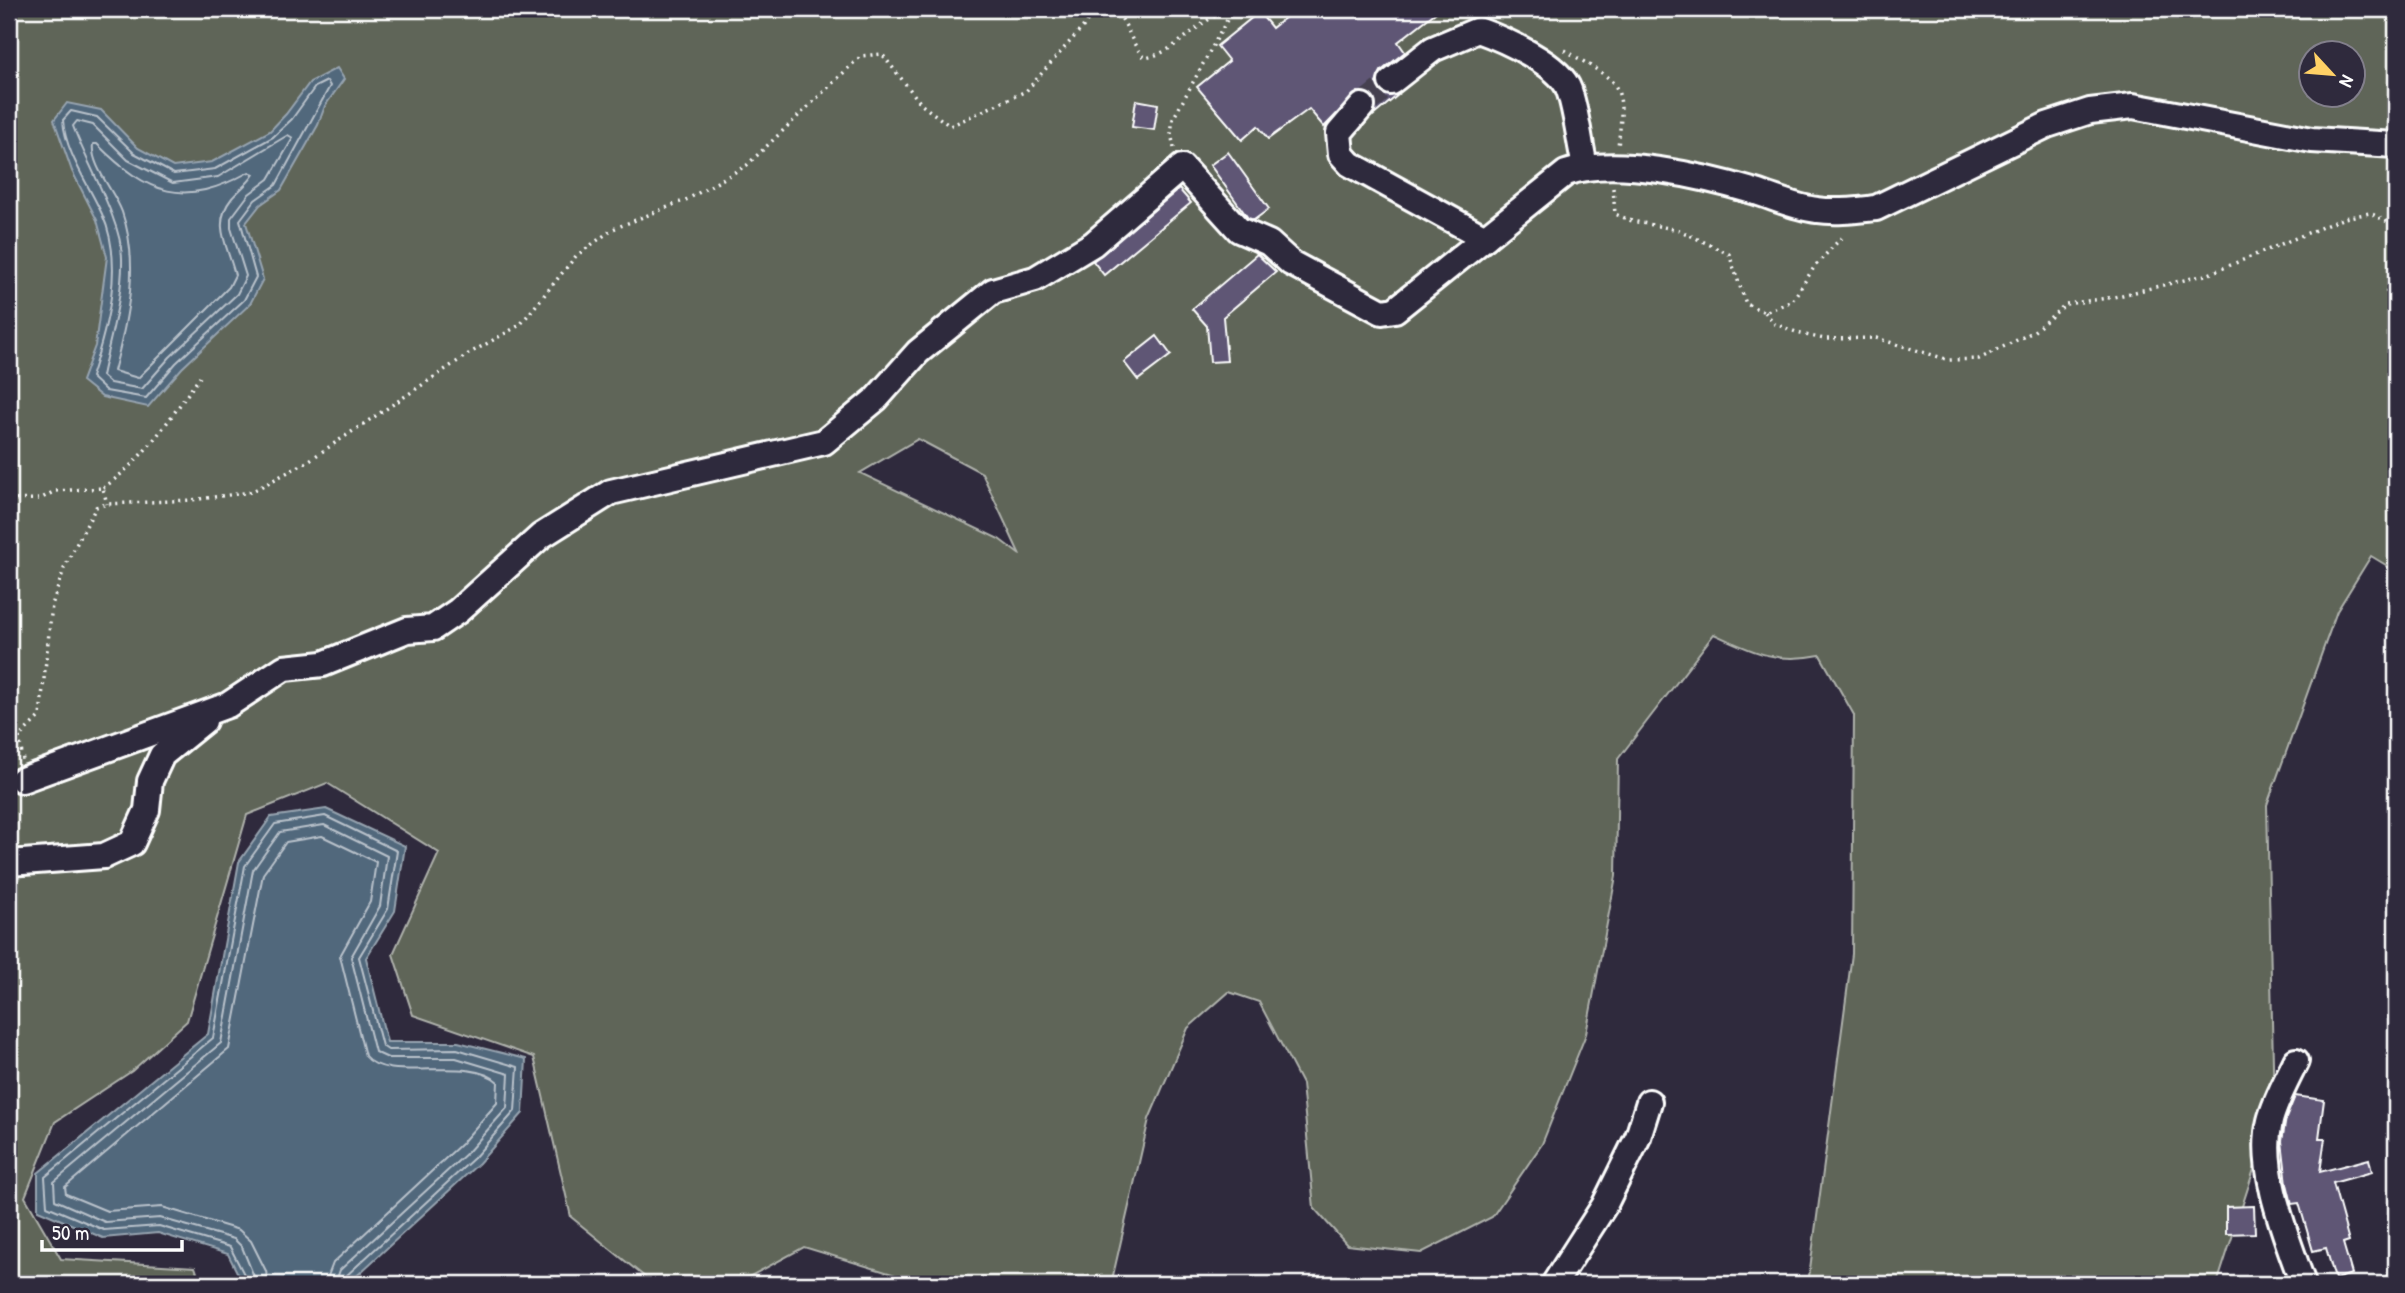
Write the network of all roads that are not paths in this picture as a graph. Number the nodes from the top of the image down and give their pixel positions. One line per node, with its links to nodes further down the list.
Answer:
1 (1391, 82): 4 (street)
2 (1362, 106): 5 (street)
3 (2396, 145): 4 (street)
4 (1585, 166): 5 (street)
5 (1485, 238): 6 (street)
6 (228, 705): 7 (street); 8 (street)
7 (22, 780)
8 (9, 863)
9 (2296, 1061): 12 (street)
10 (1649, 1102): 11 (street)
11 (1554, 1284)
12 (2303, 1284)

